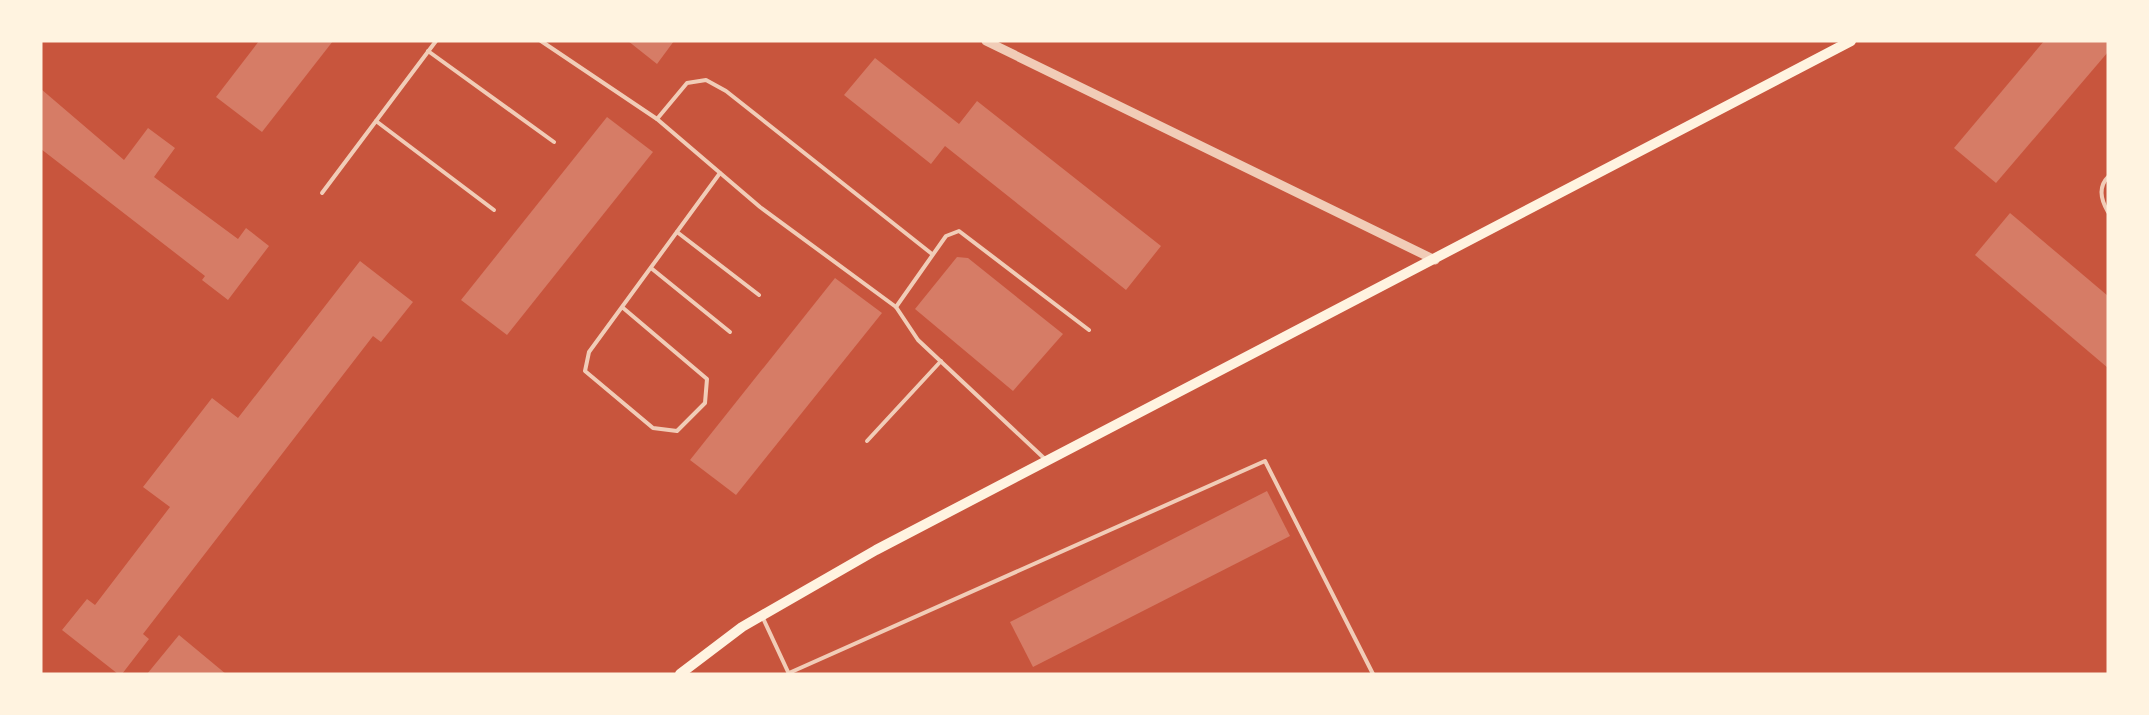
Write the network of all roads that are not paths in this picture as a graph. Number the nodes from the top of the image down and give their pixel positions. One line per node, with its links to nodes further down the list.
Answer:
1 (436, 41): 5 (lane)
2 (541, 41): 6 (lane)
3 (986, 41): 16 (street)
4 (1851, 41): 16 (main road)
5 (428, 51): 7 (lane); 8 (lane)
6 (657, 119): 9 (lane); 15 (lane)
7 (376, 121): 11 (lane); 12 (lane)
8 (554, 142)
9 (720, 174): 14 (lane); 20 (lane)
10 (2108, 177): 13 (lane)
11 (322, 194)
12 (494, 210)
13 (2108, 212)
14 (678, 232): 17 (lane); 18 (lane)
15 (932, 254): 20 (lane); 21 (lane)
16 (1435, 260): 25 (main road)
17 (651, 268): 19 (lane); 22 (lane)
18 (759, 295)
19 (622, 307): 19 (lane)
20 (896, 307): 23 (lane)
21 (1089, 330)
22 (730, 332)
23 (941, 361): 24 (lane); 25 (lane)
24 (867, 441)
25 (1047, 461): 26 (main road)
26 (762, 616): 27 (lane); 28 (main road)
27 (789, 673): 29 (lane)
28 (680, 674)
29 (1374, 674)

